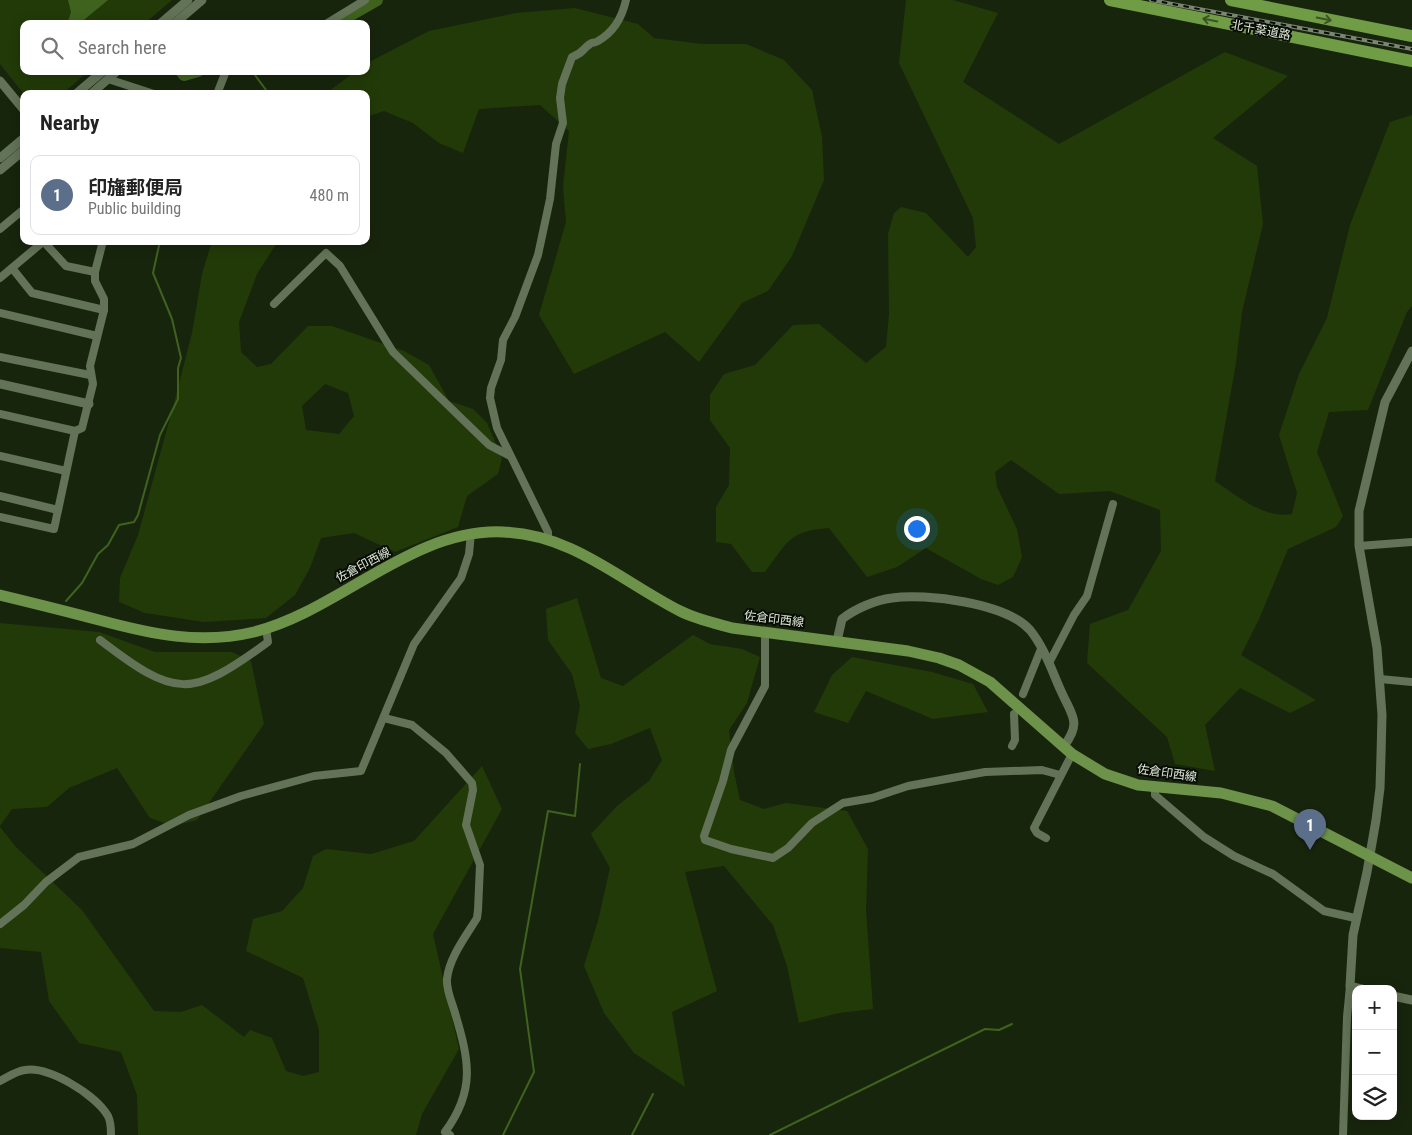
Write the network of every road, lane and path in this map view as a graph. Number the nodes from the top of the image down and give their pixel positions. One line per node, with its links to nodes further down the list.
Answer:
1 (188, 0): 7 (street)
2 (202, 0): 8 (street)
3 (365, 0): 9 (street)
4 (626, 0): 44 (street)
5 (1110, 0): 11 (highway, 北千葉道路, one-way to 5)
6 (1231, 0): 10 (highway, 北千葉道路, one-way to 10)
7 (165, 20)
8 (179, 20)
9 (332, 20)
10 (1412, 36)
11 (1412, 61)
12 (106, 75): 15 (street); 16 (street); 17 (street)
13 (224, 75): 18 (street)
14 (0, 81): 19 (street)
15 (82, 90)
16 (94, 90)
17 (144, 90)
18 (219, 90)
19 (20, 105)
20 (20, 141): 22 (street)
21 (20, 153): 23 (street)
22 (0, 158)
23 (0, 170)
24 (20, 212): 25 (street)
25 (0, 229)
26 (39, 245): 29 (street)
27 (48, 245): 30 (street)
28 (102, 245): 30 (street)
29 (12, 268): 31 (street); 33 (street)
30 (95, 272): 33 (street)
31 (0, 278)
32 (274, 304): 44 (street)
33 (104, 310): 35 (street)
34 (0, 313): 35 (street)
35 (97, 336): 38 (street)
36 (1412, 351): 53 (street)
37 (0, 357): 38 (street)
38 (90, 375): 40 (street)
39 (0, 384): 40 (street)
40 (89, 404): 42 (street)
41 (0, 414): 42 (street)
42 (75, 431): 45 (street)
43 (0, 456): 45 (street)
44 (510, 456): 51 (street)
45 (66, 471): 48 (street)
46 (0, 496): 48 (street)
47 (1113, 504): 62 (street)
48 (58, 510): 49 (street)
49 (0, 517)
50 (471, 533): 51 (main road, 佐倉印西線); 57 (main road, 佐倉印西線); 67 (street)
51 (548, 538): 58 (main road, 佐倉印西線)
52 (1412, 542): 53 (street)
53 (1360, 546): 63 (street)
54 (0, 595): 56 (main road, 佐倉印西線)
55 (0, 601): 56 (main road, 佐倉印西線)
56 (118, 626): 57 (main road, 佐倉印西線)
57 (266, 628): 59 (street)
58 (765, 633): 60 (main road, 佐倉印西線); 70 (street)
59 (100, 640)
60 (837, 641): 61 (street); 69 (main road, 佐倉印西線)
61 (1042, 649): 62 (street); 65 (street)
62 (1049, 663): 69 (street)
63 (1380, 679): 64 (street); 73 (street)
64 (1412, 682)
65 (1023, 694)
66 (1014, 714): 68 (street)
67 (384, 718): 76 (street); 82 (street)
68 (1012, 746)
69 (1068, 750): 70 (street); 71 (main road, 佐倉印西線)
70 (1060, 775): 72 (street)
71 (1155, 788): 73 (main road, 佐倉印西線); 75 (street)
72 (1046, 838)
73 (1369, 855): 74 (main road, 佐倉印西線); 75 (street)
74 (1412, 878)
75 (1355, 918): 77 (street)
76 (0, 924)
77 (1350, 986): 83 (street)
78 (1397, 997): 79 (street)
79 (1412, 1000)
80 (0, 1081): 81 (street)
81 (111, 1135)
82 (450, 1135)
83 (1343, 1135)

